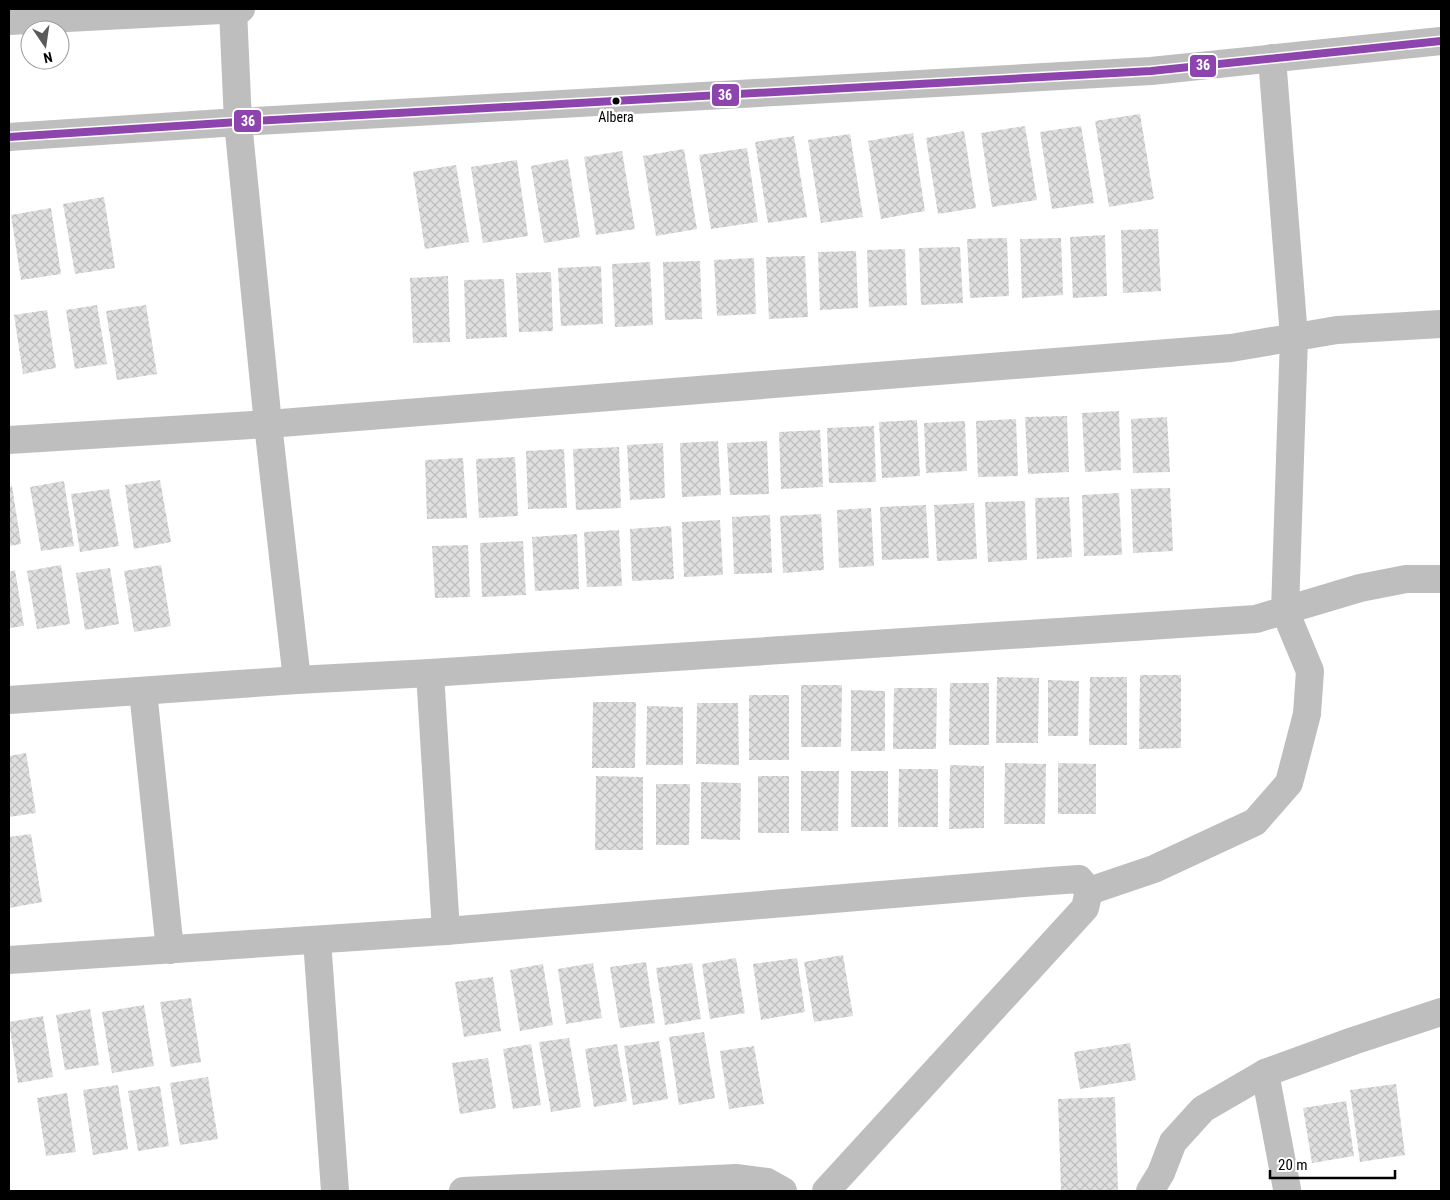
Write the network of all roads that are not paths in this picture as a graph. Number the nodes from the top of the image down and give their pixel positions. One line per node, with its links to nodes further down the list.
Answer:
1 (237, 9): 2 (street); 5 (street)
2 (9, 21)
3 (1441, 41): 4 (street)
4 (1272, 58): 5 (street); 8 (street)
5 (238, 122): 6 (street); 9 (street)
6 (9, 137)
7 (1441, 324): 8 (street)
8 (1294, 337): 9 (street); 12 (street)
9 (268, 424): 10 (street); 14 (street)
10 (9, 440)
11 (1441, 579): 12 (street)
12 (1285, 611): 13 (street); 17 (street)
13 (430, 673): 14 (street); 18 (street)
14 (297, 680): 15 (street)
15 (143, 691): 16 (street); 20 (street)
16 (9, 700)
17 (1089, 891): 18 (street); 28 (street)
18 (446, 931): 19 (street)
19 (317, 940): 20 (street); 25 (street)
20 (170, 950): 21 (street)
21 (9, 960)
22 (1441, 1012): 23 (street)
23 (1265, 1073): 24 (street); 29 (street)
24 (1286, 1189)
25 (335, 1191)
26 (463, 1191): 27 (street)
27 (783, 1191)
28 (826, 1191)
29 (1150, 1191)

